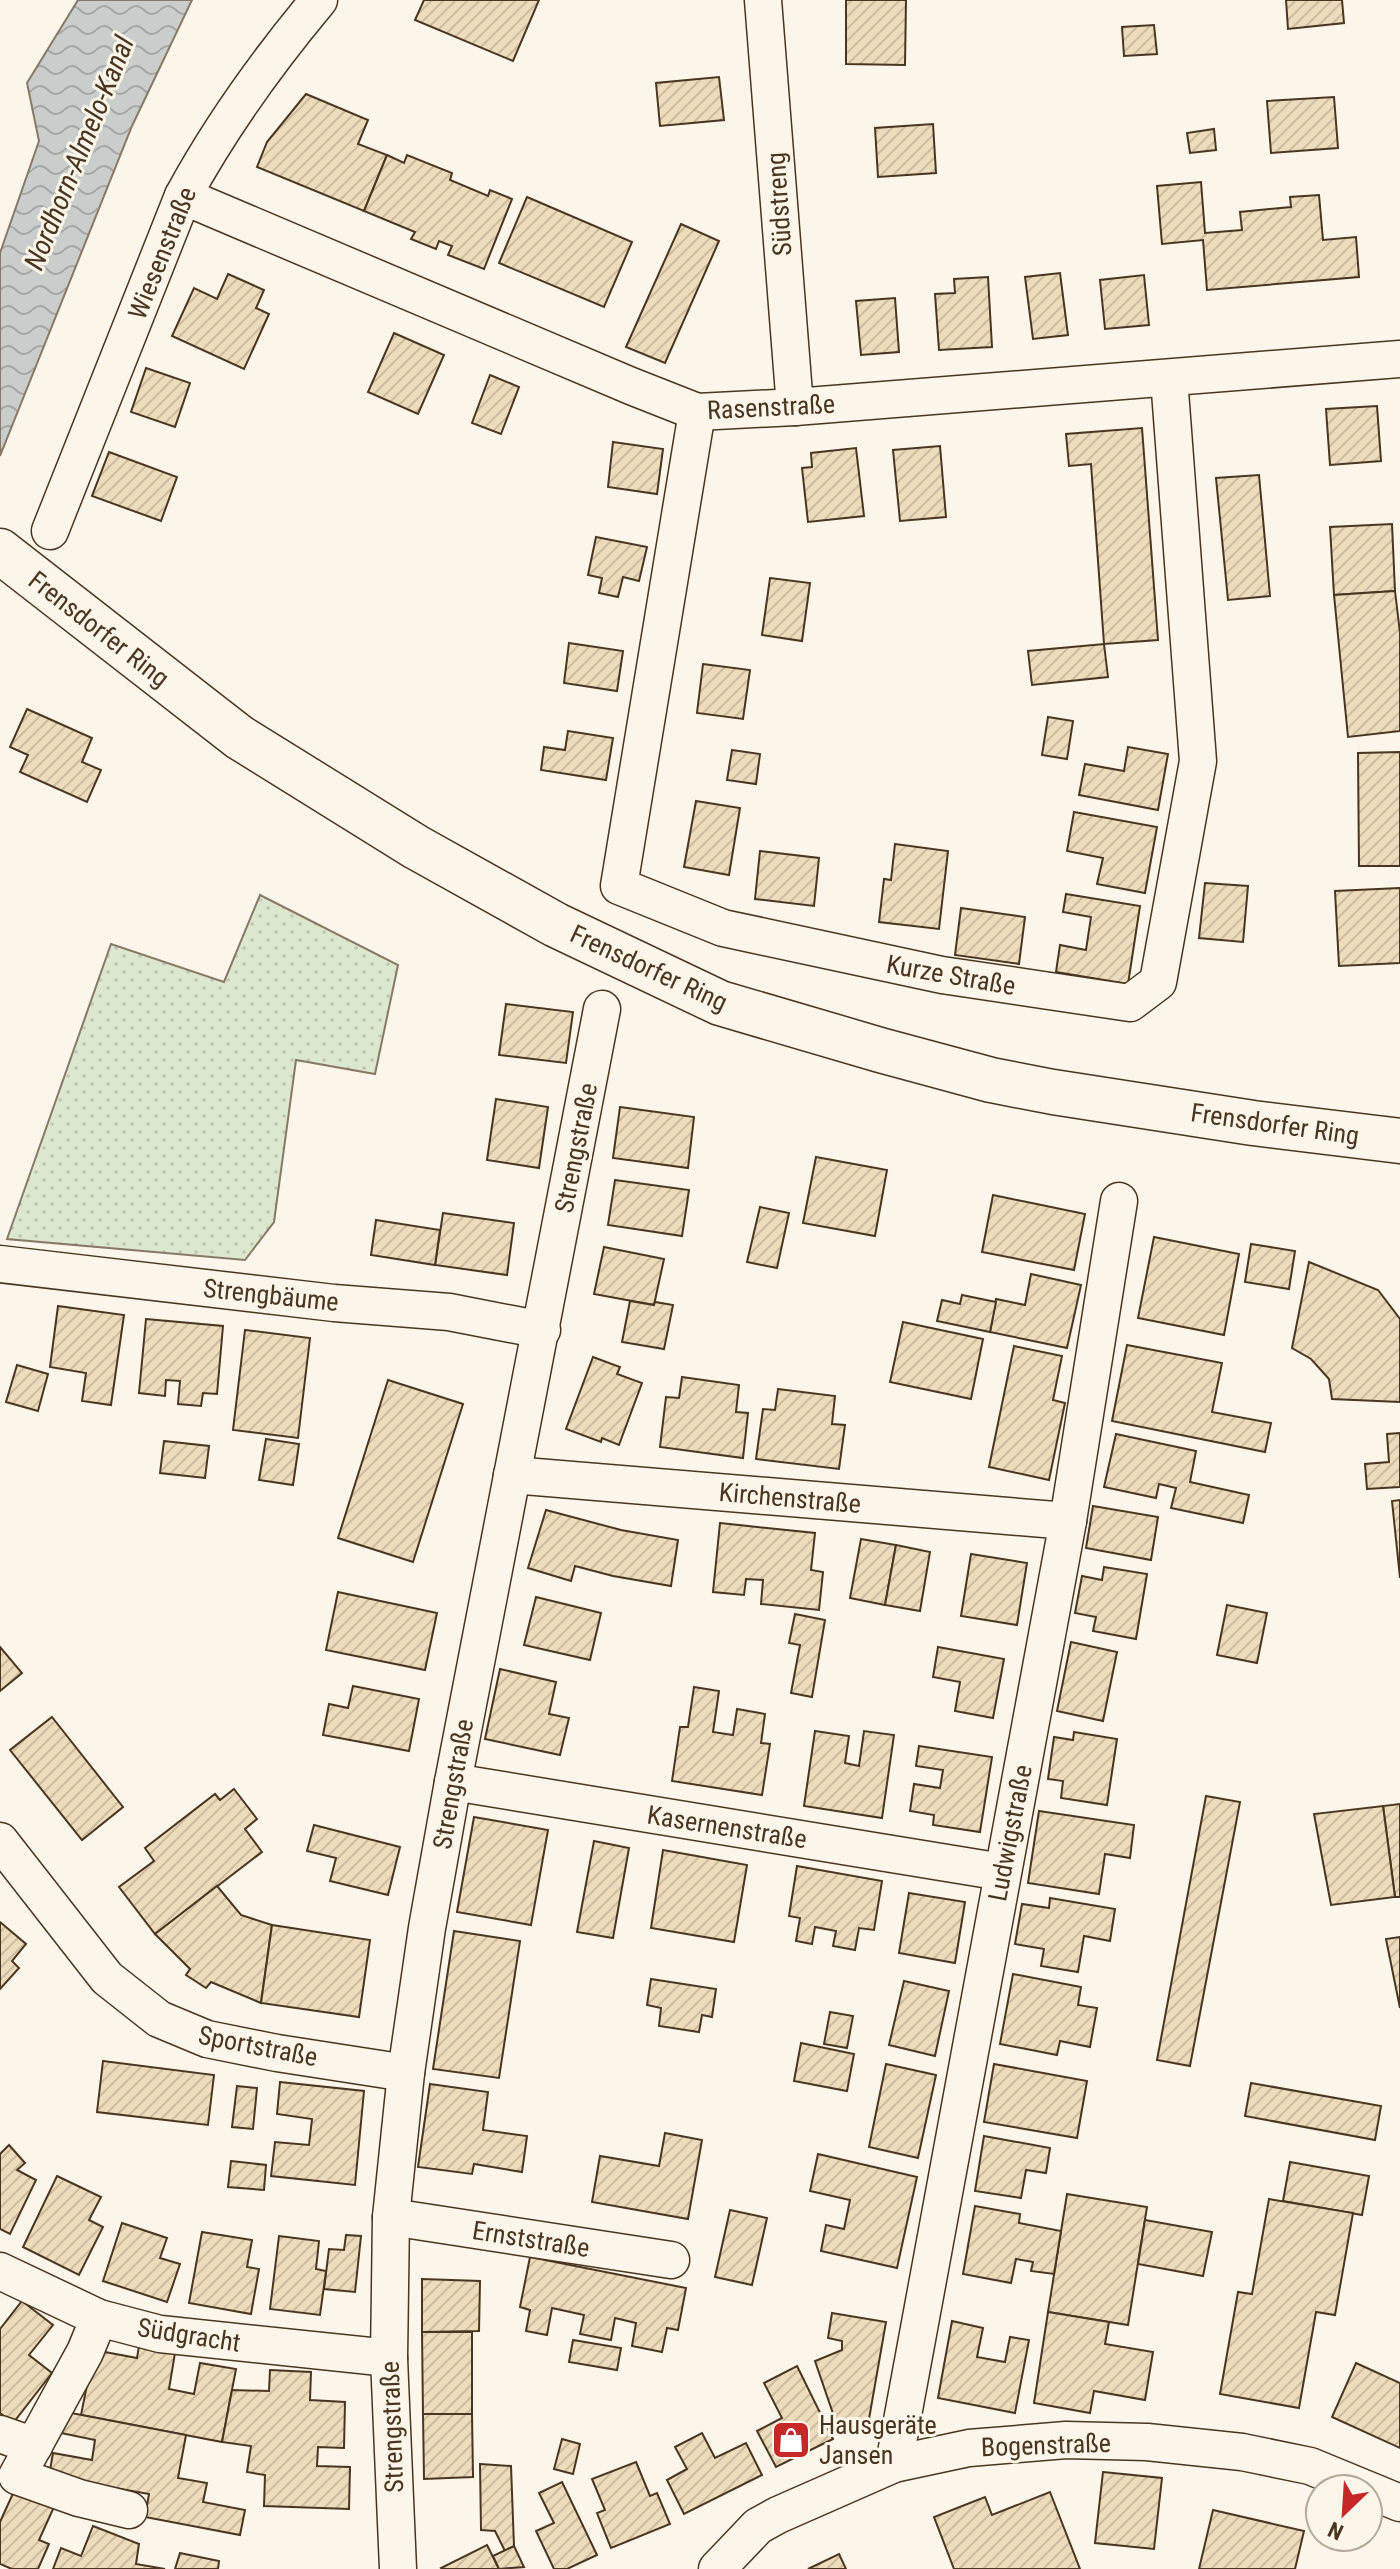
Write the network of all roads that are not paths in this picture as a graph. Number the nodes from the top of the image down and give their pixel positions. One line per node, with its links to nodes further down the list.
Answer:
1 (319, 0): 3 (street, Wiesenstraße)
2 (763, 0): 6 (street, Südstreng)
3 (183, 196): 7 (street, Rasenstraße); 8 (street, Wiesenstraße)
4 (1400, 359): 5 (street, Rasenstraße)
5 (1169, 378): 6 (street, Rasenstraße); 7 (street, Kurze Straße)
6 (795, 407): 7 (street, Rasenstraße)
7 (697, 412)
8 (50, 531)
9 (4, 554): 11 (street, Frensdorfer Ring)
10 (602, 1009): 14 (street, Strengstraße)
11 (1400, 1141)
12 (1119, 1201): 16 (street, Ludwigstraße)
13 (0, 1264): 14 (street, Strengbäume)
14 (542, 1330): 15 (street, Strengstraße)
15 (512, 1475): 16 (street, Kirchenstraße); 17 (street, Strengstraße)
16 (1068, 1521): 19 (street, Ludwigstraße)
17 (453, 1782): 19 (street, Kasernenstraße); 20 (street, Strengstraße)
18 (2, 1848): 20 (street, Sportstraße)
19 (1002, 1872): 28 (street, Ludwigstraße)
20 (406, 2073): 21 (street, Strengstraße)
21 (391, 2217): 22 (street, Ernststraße); 25 (street, Strengstraße)
22 (671, 2260)
23 (0, 2271): 24 (street, Südgracht)
24 (99, 2318): 25 (street, Südgracht); 27 (street)
25 (389, 2358): 31 (street, Strengstraße)
26 (0, 2434): 27 (street)
27 (34, 2446): 30 (street)
28 (894, 2464): 29 (street, Bogenstraße); 32 (street, Bogenstraße)
29 (1400, 2503)
30 (129, 2510)
31 (398, 2569)
32 (717, 2569)

